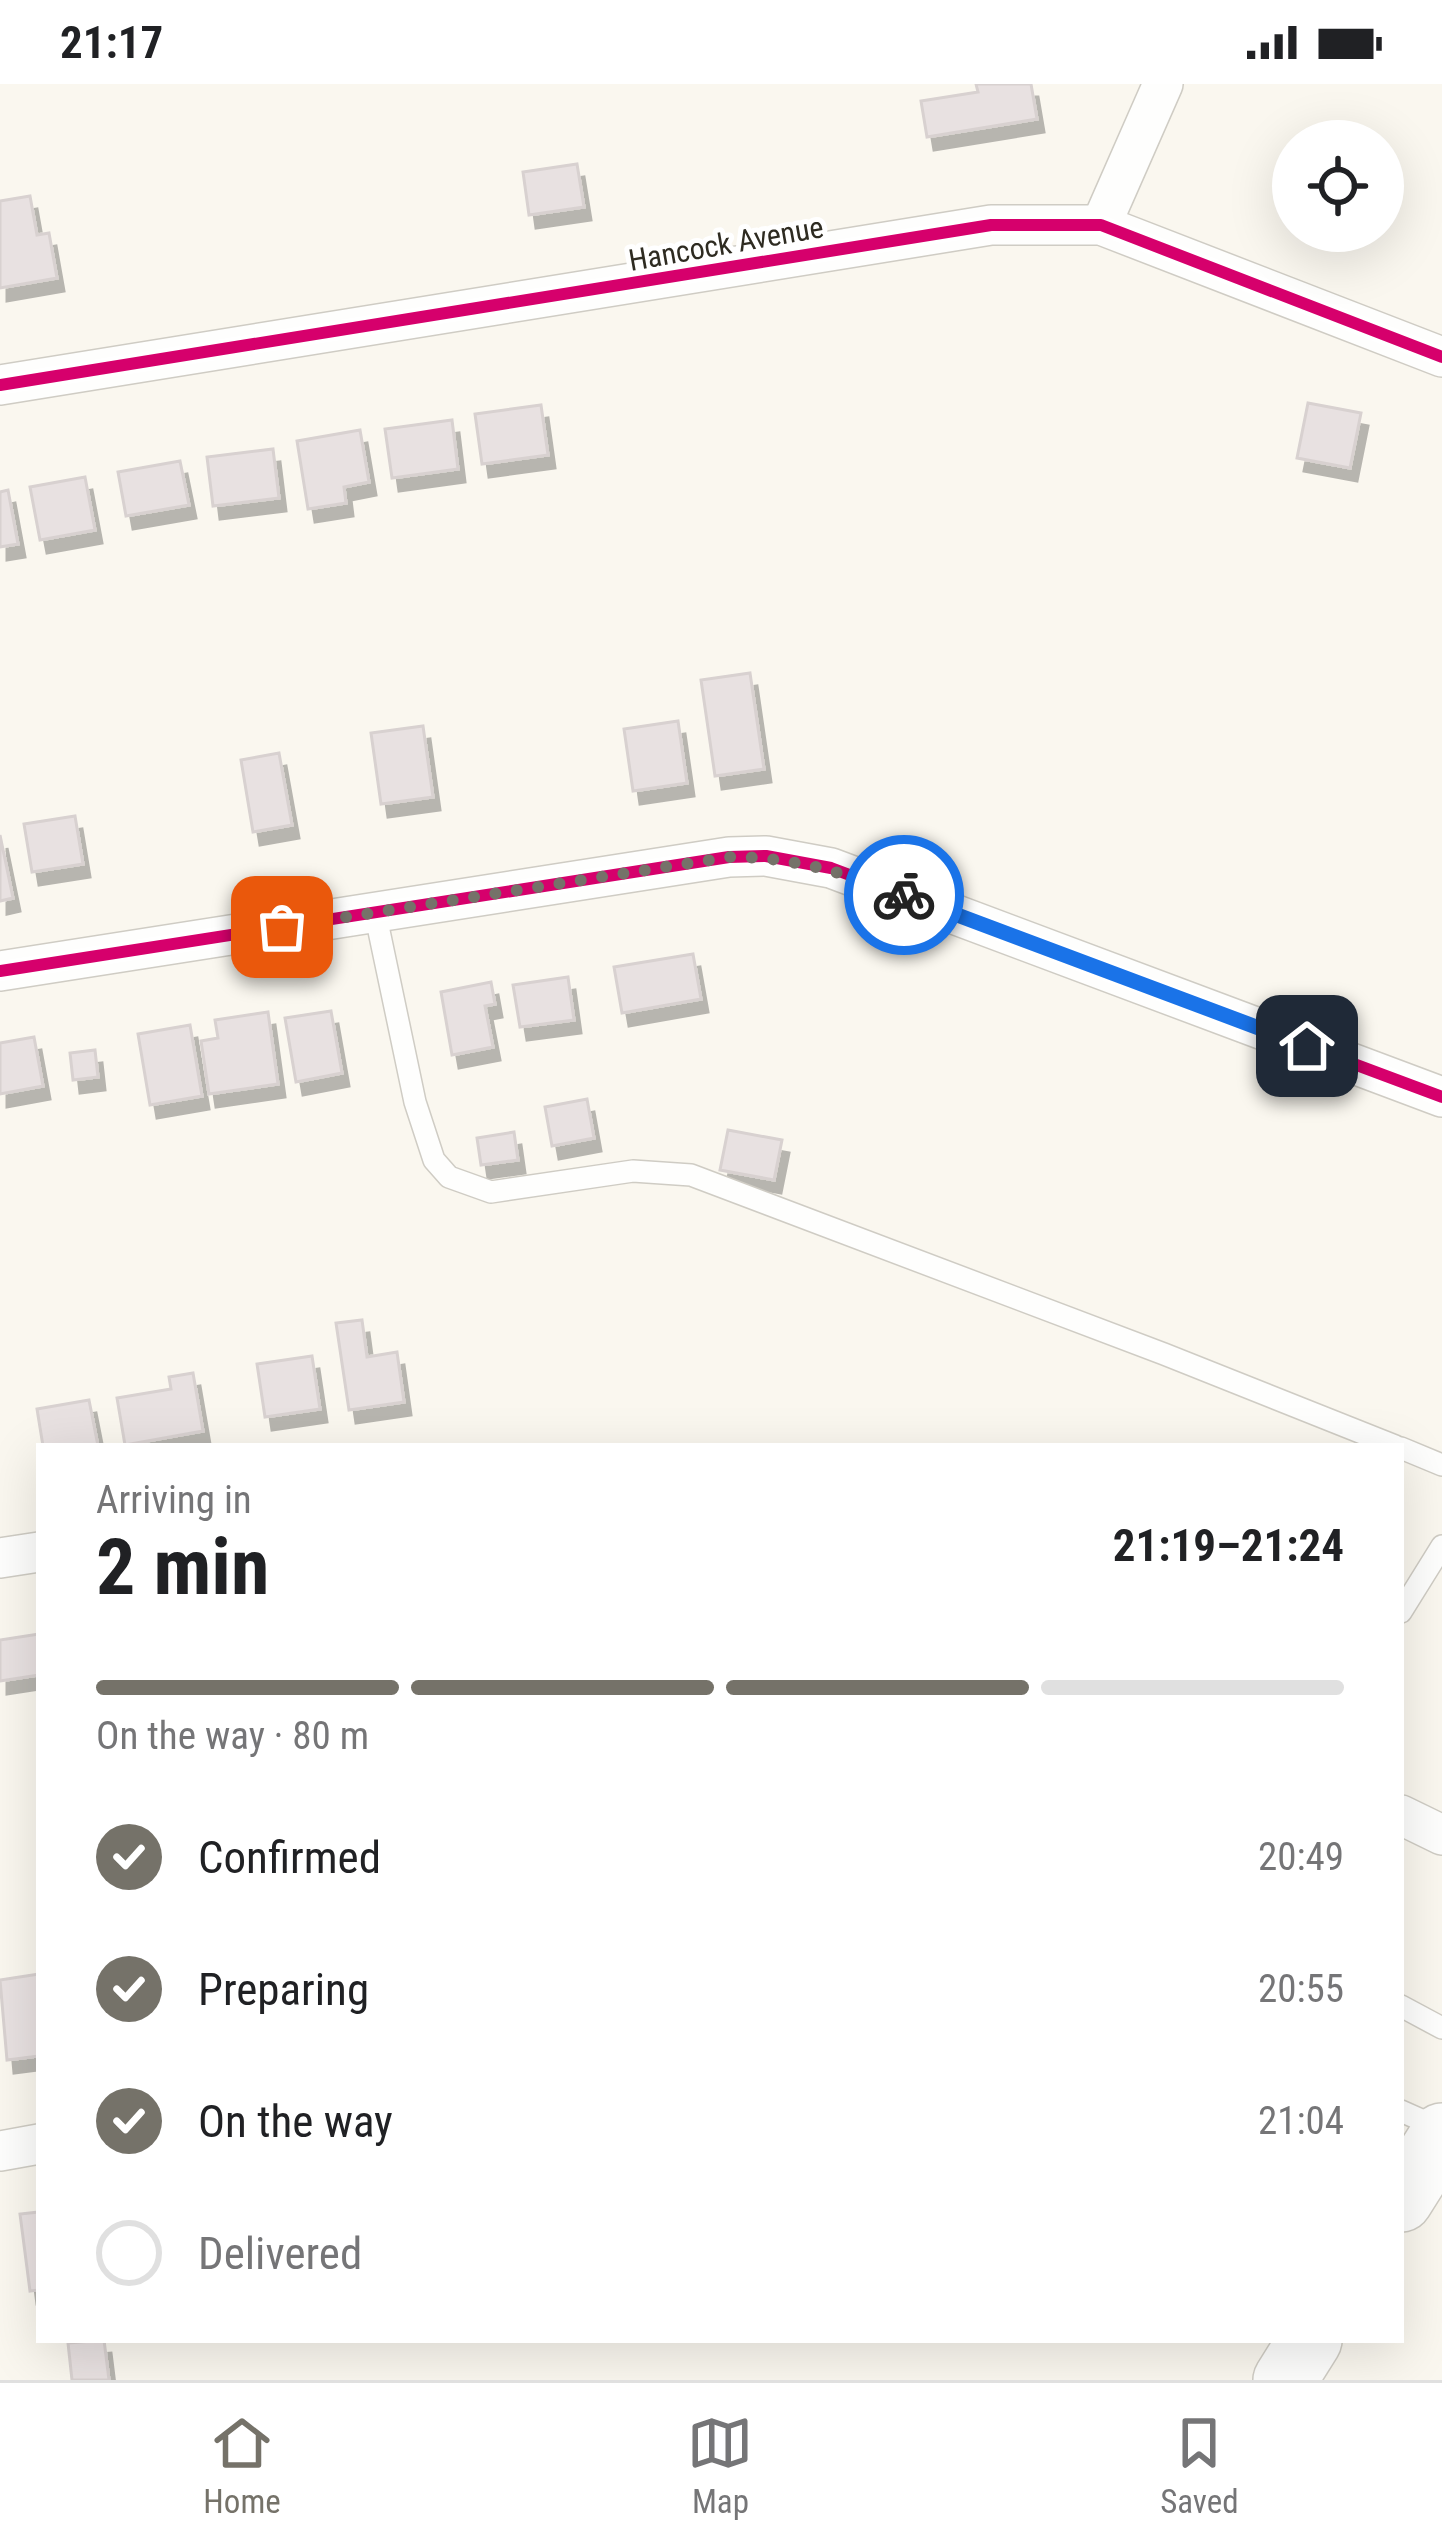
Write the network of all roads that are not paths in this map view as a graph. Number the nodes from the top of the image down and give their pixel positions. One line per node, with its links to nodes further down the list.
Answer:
1 (1163, 84): 2 (street)
2 (1101, 225): 3 (street, Hancock Avenue); 4 (street, Hancock Avenue)
3 (1442, 357)
4 (0, 385)
5 (376, 912): 6 (street); 7 (street); 8 (lane)
6 (0, 971)
7 (1442, 1097)
8 (1388, 1443)
9 (1404, 1449): 10 (lane)
10 (1442, 1465)
11 (1442, 1546): 14 (lane)
12 (36, 1552): 13 (street)
13 (0, 1558)
14 (1404, 1607)
15 (1404, 1816): 16 (street)
16 (1442, 1835)
17 (1404, 2008): 18 (lane)
18 (1442, 2028)
19 (1404, 2120): 22 (lane)
20 (36, 2145): 21 (street)
21 (0, 2151)
22 (1419, 2166)
23 (1308, 2343): 24 (main road)
24 (1285, 2380)

